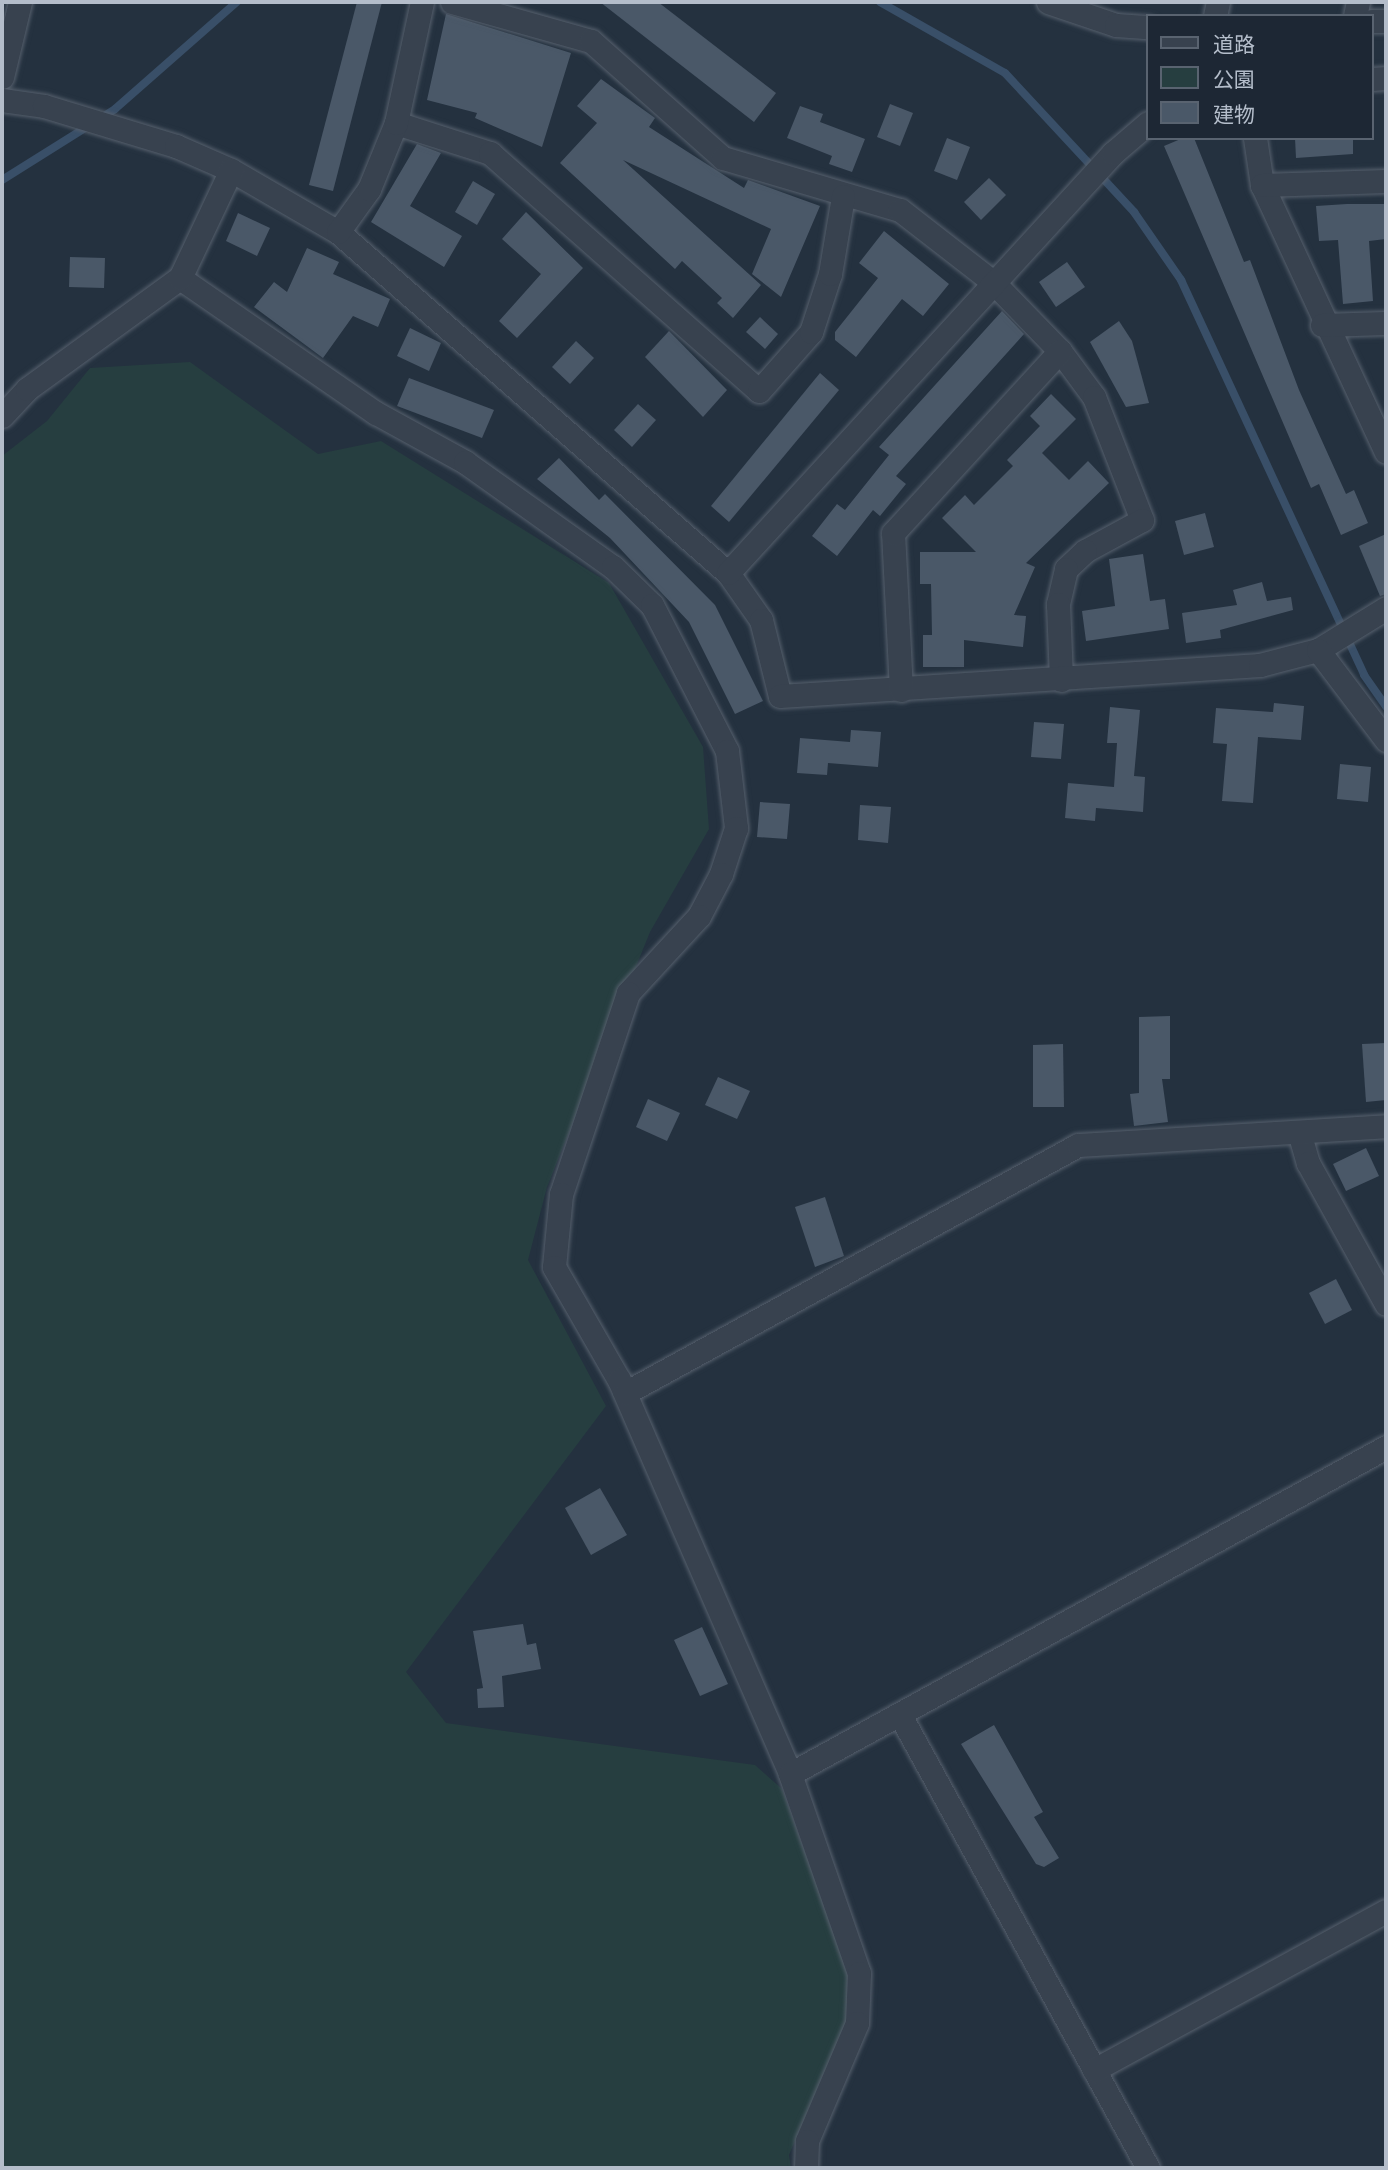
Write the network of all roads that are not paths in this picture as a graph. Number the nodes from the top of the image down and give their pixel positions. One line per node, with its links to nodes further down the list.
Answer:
1 (20, 2): 7 (street)
2 (422, 2): 9 (street)
3 (452, 2): 15 (street)
4 (1048, 2): 5 (street)
5 (1077, 7): 6 (street)
6 (1146, 26)
7 (2, 77)
8 (2, 100): 12 (street)
9 (396, 122): 15 (street); 16 (street)
10 (1146, 125): 18 (street)
11 (1255, 140): 14 (street)
12 (231, 170): 16 (street); 17 (street)
13 (1386, 181): 14 (street)
14 (1262, 185): 20 (street)
15 (843, 195): 18 (street)
16 (338, 232): 24 (street)
17 (180, 278): 22 (street); 33 (street)
18 (994, 283): 21 (street); 24 (street)
19 (1386, 323): 20 (street)
20 (1322, 324): 23 (street)
21 (1060, 351): 27 (street); 28 (street)
22 (2, 416)
23 (1386, 452)
24 (728, 573): 28 (street)
25 (1386, 608): 26 (street)
26 (1318, 650): 27 (street); 29 (street)
27 (1061, 680): 28 (street)
28 (901, 690)
29 (1386, 740)
30 (1386, 1126): 31 (street)
31 (1299, 1132): 32 (street); 33 (street)
32 (1386, 1304)
33 (625, 1393): 36 (street)
34 (1386, 1447): 35 (street)
35 (900, 1715): 36 (street); 38 (street)
36 (790, 1774): 39 (street)
37 (1386, 1911): 38 (street)
38 (1094, 2070): 40 (street)
39 (806, 2168)
40 (1149, 2168)

